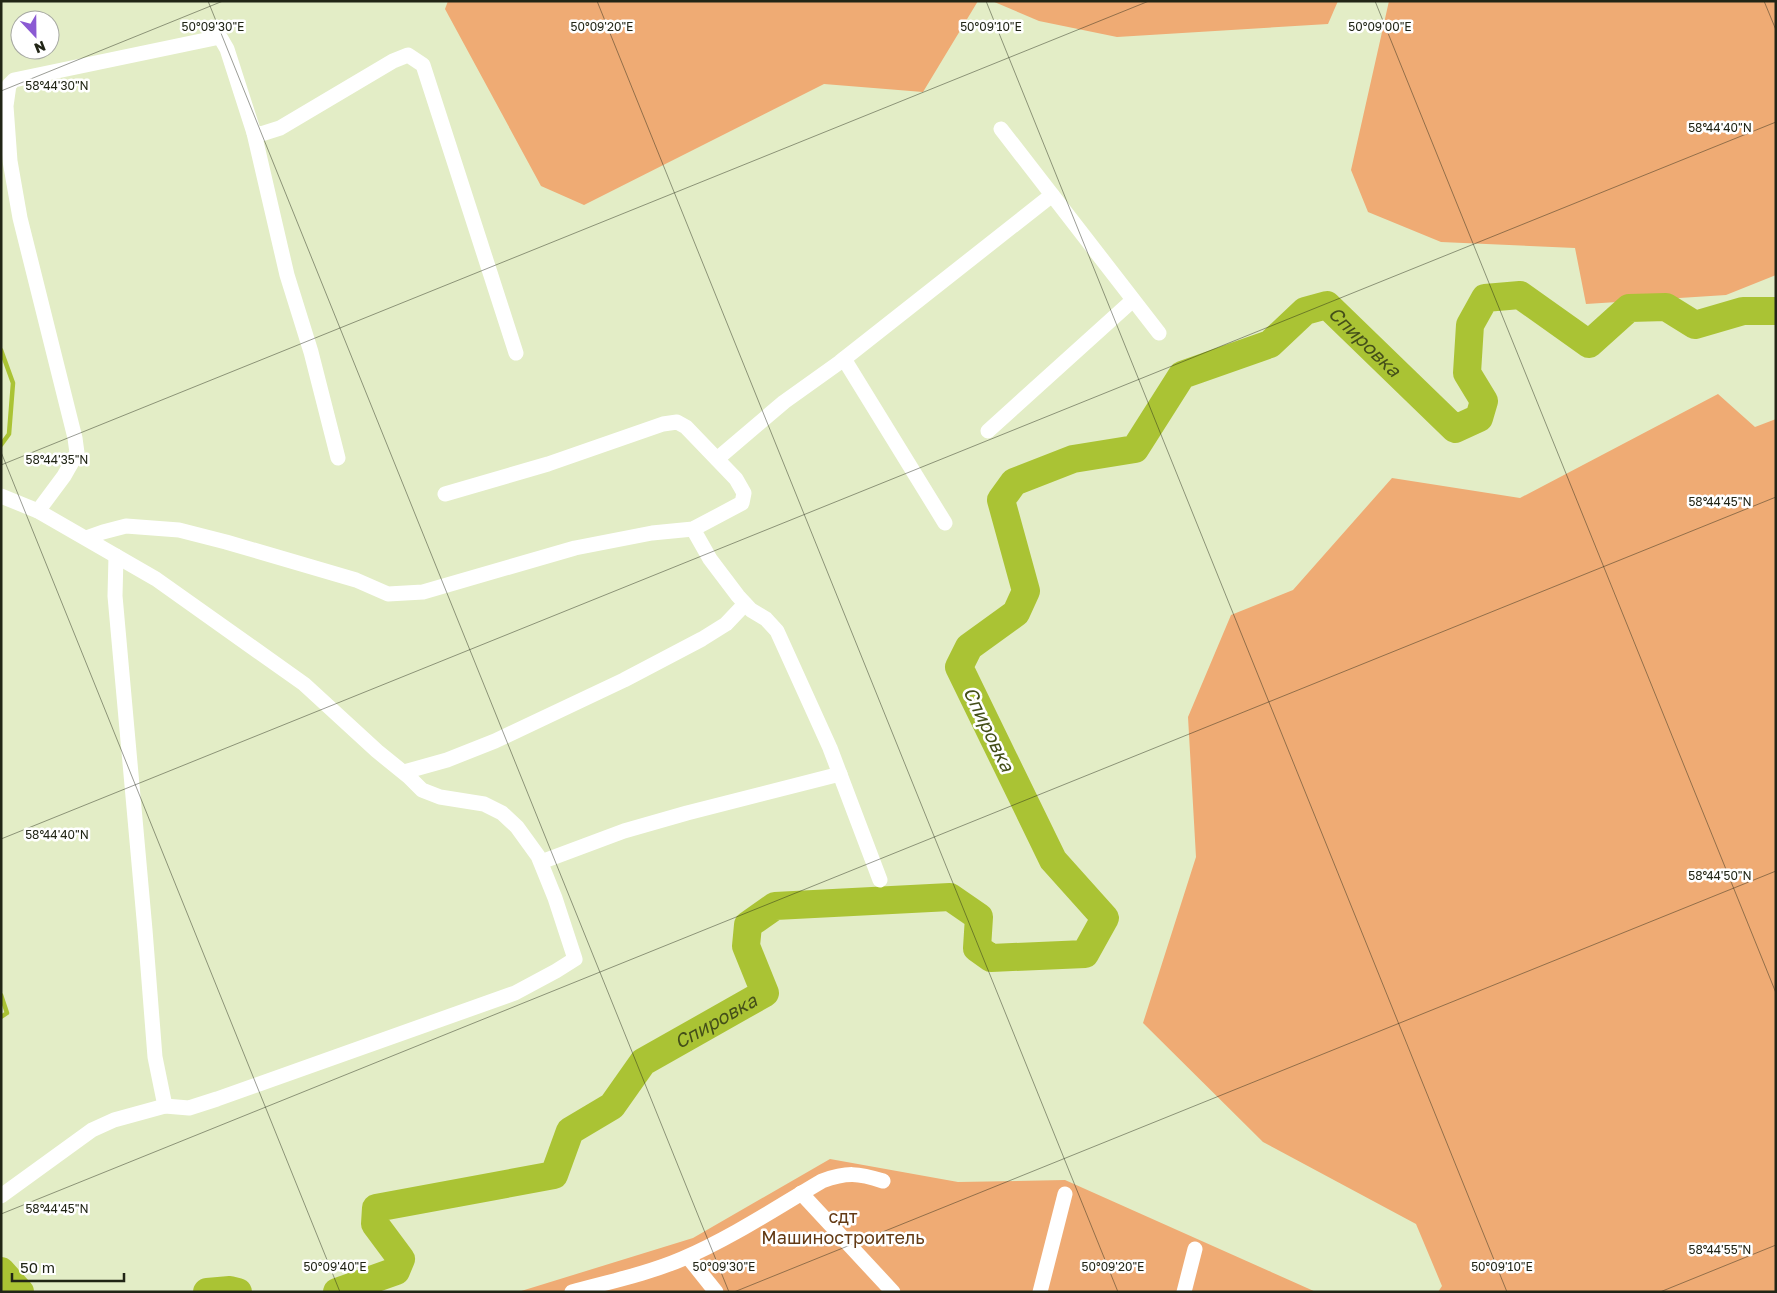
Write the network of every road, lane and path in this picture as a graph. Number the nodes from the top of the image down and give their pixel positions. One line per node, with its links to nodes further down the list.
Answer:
1 (1001, 129): 3 (street)
2 (254, 133): 6 (street); 9 (street); 13 (street)
3 (1052, 195): 4 (street); 7 (street)
4 (1132, 300): 5 (street); 8 (street)
5 (1159, 333)
6 (516, 353)
7 (844, 359): 10 (street); 14 (street)
8 (988, 431)
9 (338, 458)
10 (717, 459): 11 (street); 15 (street)
11 (446, 494)
12 (1, 496): 13 (street)
13 (38, 511): 16 (street)
14 (945, 523)
15 (692, 529): 16 (street); 18 (street)
16 (86, 538): 17 (street)
17 (116, 556): 19 (street); 23 (street)
18 (745, 604): 19 (street); 20 (street)
19 (404, 772): 21 (street)
20 (840, 774): 21 (street); 22 (street)
21 (541, 862): 23 (street)
22 (880, 880)
23 (165, 1106): 27 (street)
24 (883, 1181): 25 (street)
25 (801, 1193): 29 (street); 32 (street)
26 (1065, 1194): 33 (street)
27 (1, 1196)
28 (1194, 1249): 34 (street)
29 (688, 1256): 30 (street); 31 (street)
30 (572, 1292)
31 (716, 1292)
32 (893, 1292)
33 (1040, 1292)
34 (1184, 1292)

